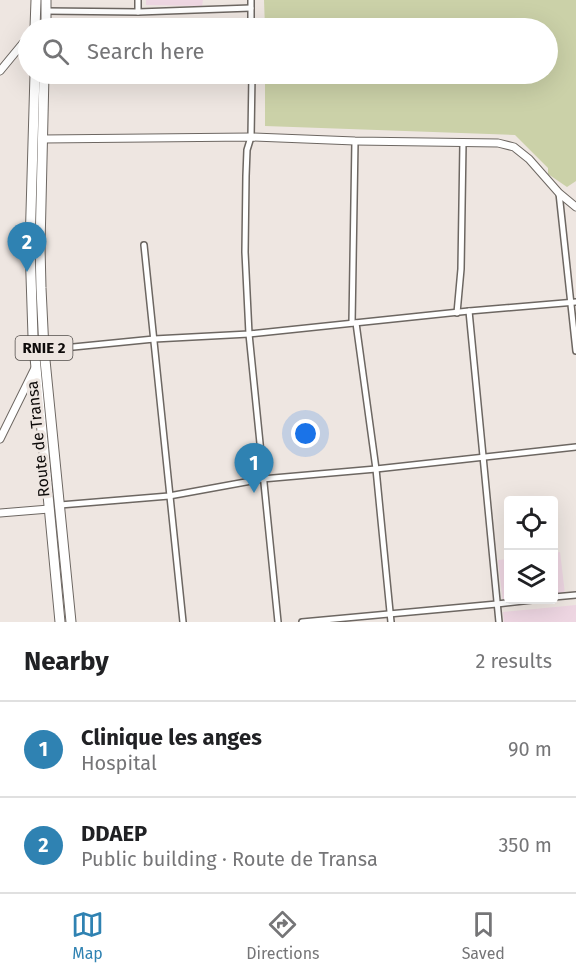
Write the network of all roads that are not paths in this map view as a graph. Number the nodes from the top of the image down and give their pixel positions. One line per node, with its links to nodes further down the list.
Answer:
1 (36, 0): 8 (main road)
2 (46, 0): 6 (main road)
3 (138, 0): 7 (street)
4 (251, 0): 5 (street)
5 (251, 8): 7 (street); 10 (street)
6 (46, 11): 7 (street); 9 (main road)
7 (138, 12)
8 (35, 18)
9 (46, 18)
10 (251, 18)
11 (18, 49): 12 (street)
12 (0, 71)
13 (35, 84): 30 (main road, Route de Transa / RNIE 2)
14 (44, 84): 17 (main road, Route de Transa / RNIE 2)
15 (252, 84): 16 (street)
16 (251, 137): 17 (street); 18 (street); 27 (street)
17 (44, 139): 30 (main road, Route de Transa / RNIE 2)
18 (356, 141): 19 (street); 26 (street)
19 (463, 143): 20 (street); 25 (street)
20 (559, 193): 21 (street); 23 (street)
21 (576, 207)
22 (144, 245): 28 (street)
23 (573, 302): 24 (street); 29 (street)
24 (469, 311): 25 (street); 36 (street)
25 (457, 313): 26 (street)
26 (354, 323): 27 (street); 37 (street)
27 (249, 334): 28 (street); 38 (street)
28 (154, 339): 30 (street); 39 (street)
29 (575, 341): 31 (street)
30 (39, 351): 32 (main road, Route de Transa / RNIE 2); 33 (main road, Route de Transa / RNIE 2)
31 (576, 351)
32 (33, 383): 33 (street); 34 (street); 41 (main road, Route de Transa / RNIE 2)
33 (48, 386): 40 (main road, Route de Transa / RNIE 2)
34 (0, 439)
35 (576, 447): 36 (street)
36 (484, 457): 37 (street); 46 (street)
37 (376, 469): 38 (street); 47 (street)
38 (262, 478): 39 (street); 51 (street)
39 (169, 496): 40 (street); 50 (street)
40 (60, 505): 49 (main road, Route de Transa / RNIE 2)
41 (49, 509): 42 (street); 48 (main road, Route de Transa / RNIE 2)
42 (0, 513)
43 (576, 595): 44 (street)
44 (558, 597)
45 (504, 603): 46 (street)
46 (497, 604): 47 (street); 54 (street)
47 (390, 613): 52 (street); 53 (street)
48 (60, 622)
49 (71, 622)
50 (183, 622)
51 (278, 622)
52 (302, 622)
53 (391, 622)
54 (499, 622)

